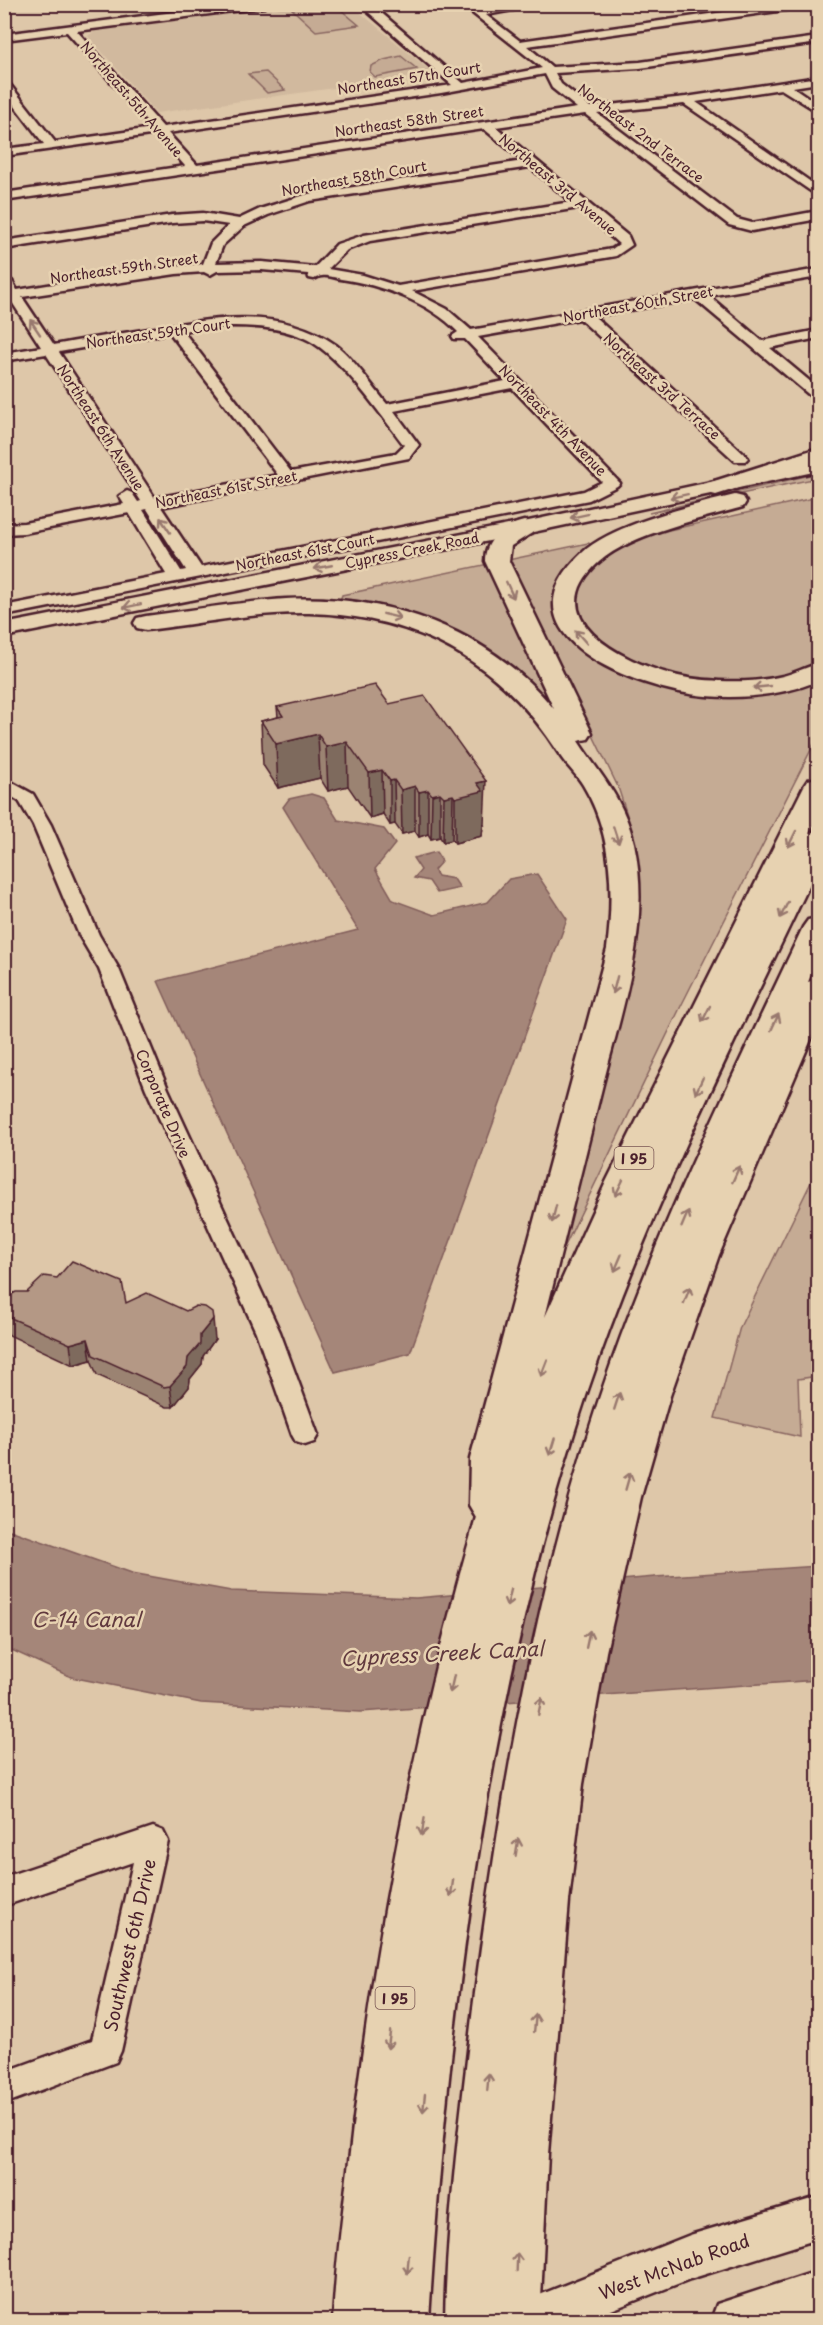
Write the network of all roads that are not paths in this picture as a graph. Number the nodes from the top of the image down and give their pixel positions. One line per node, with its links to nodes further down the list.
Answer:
1 (264, 4): 8 (street)
2 (364, 4): 17 (street)
3 (466, 4): 7 (street, Northeast 2nd Terrace)
4 (540, 4): 7 (street)
5 (806, 4): 12 (street)
6 (123, 11): 8 (street)
7 (477, 13): 12 (street, Northeast 2nd Terrace)
8 (132, 21): 9 (street)
9 (70, 29): 10 (street); 22 (street, Northeast 5th Avenue)
10 (4, 38)
11 (819, 40): 13 (street, Northeast 57th Court)
12 (519, 44): 13 (street, Northeast 2nd Terrace)
13 (549, 70): 17 (street, Northeast 57th Court); 20 (street, Northeast 2nd Terrace)
14 (819, 80): 16 (street, Northeast 58th Street)
15 (4, 84): 23 (street)
16 (782, 86): 18 (street, Northeast 58th Street); 19 (street)
17 (460, 87): 22 (street, Northeast 57th Court)
18 (686, 100): 20 (street, Northeast 58th Street); 27 (street)
19 (819, 109)
20 (587, 110): 21 (street, Northeast 58th Street); 30 (street, Northeast 2nd Terrace)
21 (487, 124): 25 (street, Northeast 3rd Avenue); 26 (street, Northeast 58th Street)
22 (159, 130): 23 (street, Northeast 57th Court); 26 (street, Northeast 5th Avenue)
23 (52, 146): 24 (street, Northeast 57th Court)
24 (4, 153)
25 (534, 164): 29 (street, Northeast 3rd Avenue); 31 (street, Northeast 58th Court)
26 (193, 168): 28 (street, Northeast 58th Street)
27 (819, 192)
28 (4, 197)
29 (582, 204): 34 (street); 37 (street, Northeast 3rd Avenue)
30 (819, 215)
31 (240, 223): 32 (street); 33 (street)
32 (4, 245)
33 (210, 268): 34 (street, Northeast 59th Street); 39 (street, Northeast 59th Street)
34 (316, 273): 37 (street, Northeast 4th Avenue)
35 (819, 273): 38 (street, Northeast 60th Street)
36 (4, 280): 39 (street, Northeast 6th Avenue)
37 (393, 291): 44 (street, Northeast 4th Avenue)
38 (698, 294): 40 (street, Northeast 60th Street); 45 (street)
39 (10, 297): 46 (street, Northeast 6th Avenue, one-way to 39)
40 (583, 314): 44 (street, Northeast 60th Street); 53 (street, Northeast 3rd Terrace)
41 (173, 328): 46 (street, Northeast 59th Court); 51 (street, Northeast 59th Court); 55 (street)
42 (22, 334): 48 (street)
43 (819, 334): 45 (street)
44 (463, 335): 49 (street, Northeast 4th Avenue)
45 (758, 346): 50 (street)
46 (49, 349): 48 (street, Northeast 59th Court); 60 (street, Northeast 6th Avenue)
47 (4, 357): 48 (street, Northeast 59th Court)
48 (36, 357)
49 (512, 385): 51 (street); 58 (street, Northeast 4th Avenue)
50 (819, 395)
51 (384, 409): 55 (street, Northeast 61st Street)
52 (819, 455): 59 (highway)
53 (740, 458)
54 (819, 465): 59 (main road, Cypress Creek Road)
55 (287, 477): 60 (street, Northeast 61st Street)
56 (819, 484): 59 (main road, Cypress Creek Road)
57 (121, 487): 61 (street, Northeast 6th Avenue)
58 (603, 488): 65 (street, Northeast 61st Court)
59 (726, 495): 62 (main road, Cypress Creek Road, one-way to 62); 64 (main road, Cypress Creek Road); 71 (highway, one-way to 59)
60 (150, 503): 61 (street, Northeast 61st Street); 65 (street, Northeast 6th Avenue, one-way to 60)
61 (134, 507): 63 (street, Northeast 61st Street); 66 (street, Northeast 6th Avenue)
62 (524, 528): 64 (highway); 69 (main road, Cypress Creek Road, one-way to 69)
63 (4, 529)
64 (496, 551): 68 (main road, Cypress Creek Road); 72 (highway, one-way to 72)
65 (197, 574): 66 (street, Northeast 61st Court)
66 (177, 578): 67 (street, Northeast 61st Court)
67 (4, 611)
68 (146, 623): 70 (main road, Cypress Creek Road); 72 (highway, one-way to 72)
69 (4, 631)
70 (4, 649)
71 (819, 672)
72 (594, 781): 82 (highway, one-way to 82)
73 (4, 783): 80 (street, Corporate Drive)
74 (819, 786): 82 (highway, I 95, one-way to 82)
75 (819, 839): 82 (highway, one-way to 82)
76 (819, 927): 81 (highway, one-way to 76)
77 (819, 989): 79 (highway)
78 (819, 1036): 79 (highway)
79 (765, 1110): 81 (highway, one-way to 79)
80 (305, 1435)
81 (596, 1538): 86 (highway, one-way to 81)
82 (505, 1544): 83 (highway, I 95, one-way to 83)
83 (453, 1769): 89 (highway, I 95, one-way to 89); 90 (highway, one-way to 90)
84 (4, 1892): 85 (street, Southwest 6th Drive)
85 (4, 2088)
86 (500, 2174): 91 (highway); 92 (highway, one-way to 86)
87 (819, 2218): 93 (main road, West McNab Road)
88 (819, 2293): 94 (main road)
89 (358, 2320)
90 (404, 2320)
91 (470, 2320)
92 (515, 2320)
93 (532, 2320)
94 (733, 2320)

